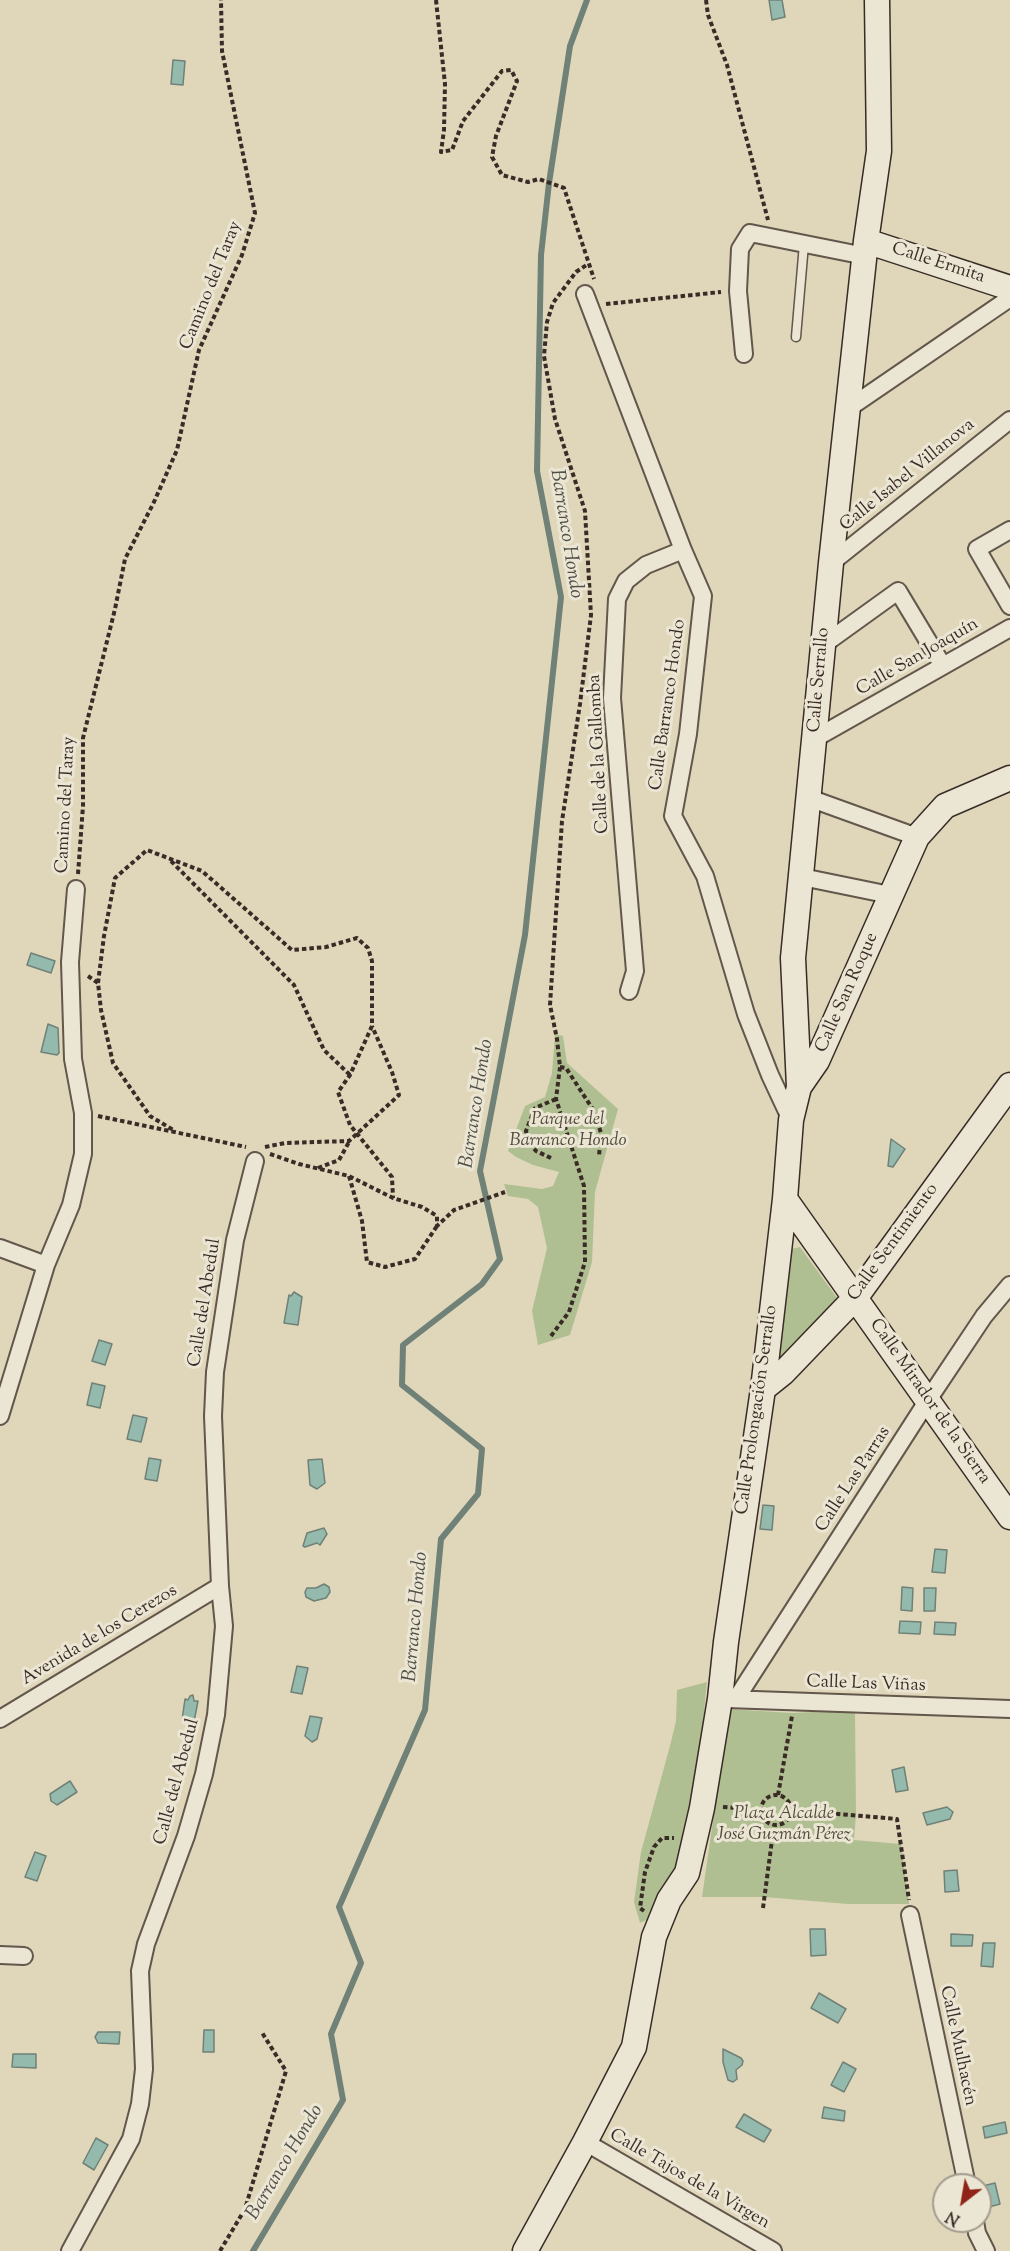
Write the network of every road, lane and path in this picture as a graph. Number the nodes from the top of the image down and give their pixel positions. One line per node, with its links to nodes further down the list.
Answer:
1 (221, 0): 32 (path, Camino del Taray)
2 (436, 0): 8 (path)
3 (706, 0): 5 (path)
4 (877, 0): 7 (street, Calle Serrallo)
5 (770, 236): 6 (street); 11 (street)
6 (804, 244): 7 (street); 15 (lane)
7 (865, 249): 9 (street, Calle Ermita); 17 (street, Calle Serrallo)
8 (588, 264): 10 (path); 38 (path)
9 (1010, 288)
10 (594, 291): 13 (path); 14 (street, Calle Barranco Hondo)
11 (738, 291): 13 (path); 16 (street)
12 (1010, 298): 17 (street)
13 (606, 304): 14 (path)
14 (601, 334): 20 (street, Calle Barranco Hondo)
15 (796, 337)
16 (744, 354)
17 (849, 408): 21 (street, Calle Serrallo)
18 (1010, 420): 21 (street, Calle Isabel Villanova)
19 (1010, 530): 22 (street)
20 (683, 550): 36 (street, Calle de la Gallomba); 44 (street, Calle Barranco Hondo)
21 (831, 562): 24 (street, Calle Serrallo)
22 (1010, 606)
23 (1010, 628): 25 (street, Calle San Joaquín)
24 (823, 645): 25 (street); 26 (street, Calle Serrallo)
25 (943, 666): 26 (street, Calle San Joaquín)
26 (814, 739): 28 (street, Calle Serrallo)
27 (1010, 778): 29 (street, Calle San Roque)
28 (809, 798): 29 (street); 31 (street, Calle Serrallo)
29 (917, 837): 33 (street, Calle San Roque)
30 (169, 858): 35 (path); 37 (path); 39 (path)
31 (802, 877): 33 (street); 41 (street, Calle Serrallo)
32 (76, 890): 34 (street)
33 (891, 895): 41 (street, Calle San Roque)
34 (70, 962): 35 (path); 43 (street)
35 (98, 983): 45 (path)
36 (629, 991)
37 (372, 1026): 39 (path); 46 (path)
38 (560, 1067): 42 (path); 48 (path)
39 (350, 1075): 46 (path)
40 (1010, 1085): 60 (street, Calle Sentimiento)
41 (799, 1087): 44 (street, Calle Serrallo)
42 (556, 1100): 50 (path); 61 (path)
43 (83, 1113): 45 (path); 58 (street)
44 (791, 1120): 55 (street, Calle Prolongación Serrallo)
45 (178, 1133): 47 (path)
46 (357, 1133): 47 (path); 54 (path)
47 (349, 1141): 51 (path)
48 (599, 1156)
49 (261, 1157): 51 (path); 66 (street, Calle del Abedul)
50 (551, 1158)
51 (318, 1168): 52 (path)
52 (349, 1176): 54 (path); 56 (path)
53 (505, 1192): 56 (path)
54 (393, 1198): 56 (path)
55 (785, 1199): 60 (street, Calle Mirador de la Sierra); 62 (street, Calle Prolongación Serrallo)
56 (437, 1226)
57 (0, 1248): 58 (street)
58 (46, 1265): 64 (street)
59 (1010, 1285): 63 (street, Calle Las Parras)
60 (856, 1297): 62 (street, Calle Sentimiento); 63 (street, Calle Mirador de la Sierra)
61 (551, 1336)
62 (763, 1389): 67 (street, Calle Prolongación Serrallo)
63 (928, 1400): 65 (street, Calle Mirador de la Sierra); 67 (street, Calle Las Parras)
64 (0, 1416)
65 (1010, 1517)
66 (220, 1586): 70 (street, Avenida de los Cerezos); 86 (street, Calle del Abedul)
67 (728, 1699): 68 (street, Calle Las Viñas); 76 (street, Calle Prolongación Serrallo)
68 (1010, 1709)
69 (792, 1713): 71 (path)
70 (0, 1719)
71 (778, 1795): 73 (path); 74 (path)
72 (716, 1806): 73 (path)
73 (761, 1810): 75 (path)
74 (791, 1810): 75 (path); 78 (path)
75 (774, 1825): 77 (path)
76 (694, 1839): 79 (street, Calle Prolongación Serrallo); 79 (path)
77 (763, 1908)
78 (910, 1915): 84 (street, Calle Mulhacén)
79 (658, 1928): 83 (street, Calle Prolongación Serrallo)
80 (0, 1955): 81 (street)
81 (24, 1956)
82 (261, 2031): 87 (path)
83 (585, 2142): 88 (street, Calle Prolongación Serrallo); 89 (street, Calle Tajos de la Virgen)
84 (964, 2173)
85 (979, 2233): 90 (street)
86 (70, 2251)
87 (220, 2251)
88 (525, 2251)
89 (773, 2251)
90 (986, 2251)

